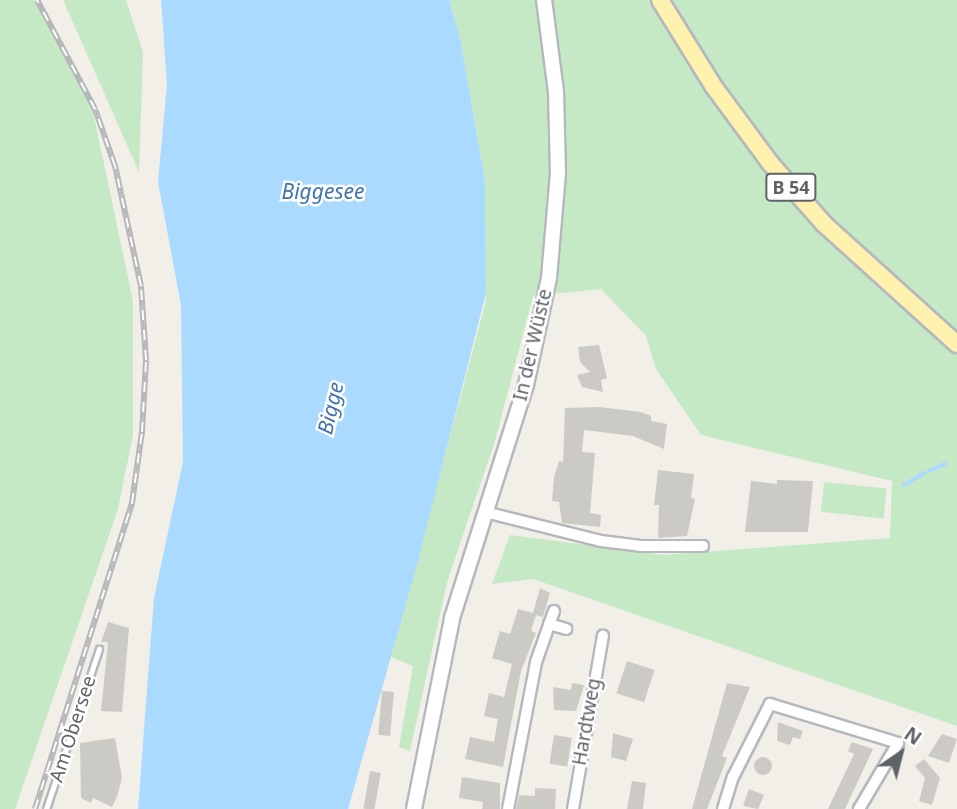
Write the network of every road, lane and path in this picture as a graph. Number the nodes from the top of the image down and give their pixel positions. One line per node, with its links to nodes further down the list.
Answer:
1 (544, 0): 4 (main road, In der Wüste)
2 (660, 0): 3 (main road, B 54)
3 (957, 344)
4 (485, 512): 5 (street); 12 (main road, In der Wüste)
5 (703, 546)
6 (554, 611): 7 (street)
7 (549, 624): 8 (street); 13 (street)
8 (566, 629)
9 (603, 636): 14 (street, Hardtweg)
10 (99, 649): 11 (lane, Am Obersee)
11 (46, 809)
12 (414, 809)
13 (508, 809)
14 (573, 809)
15 (723, 809): 16 (street)
16 (859, 809)

